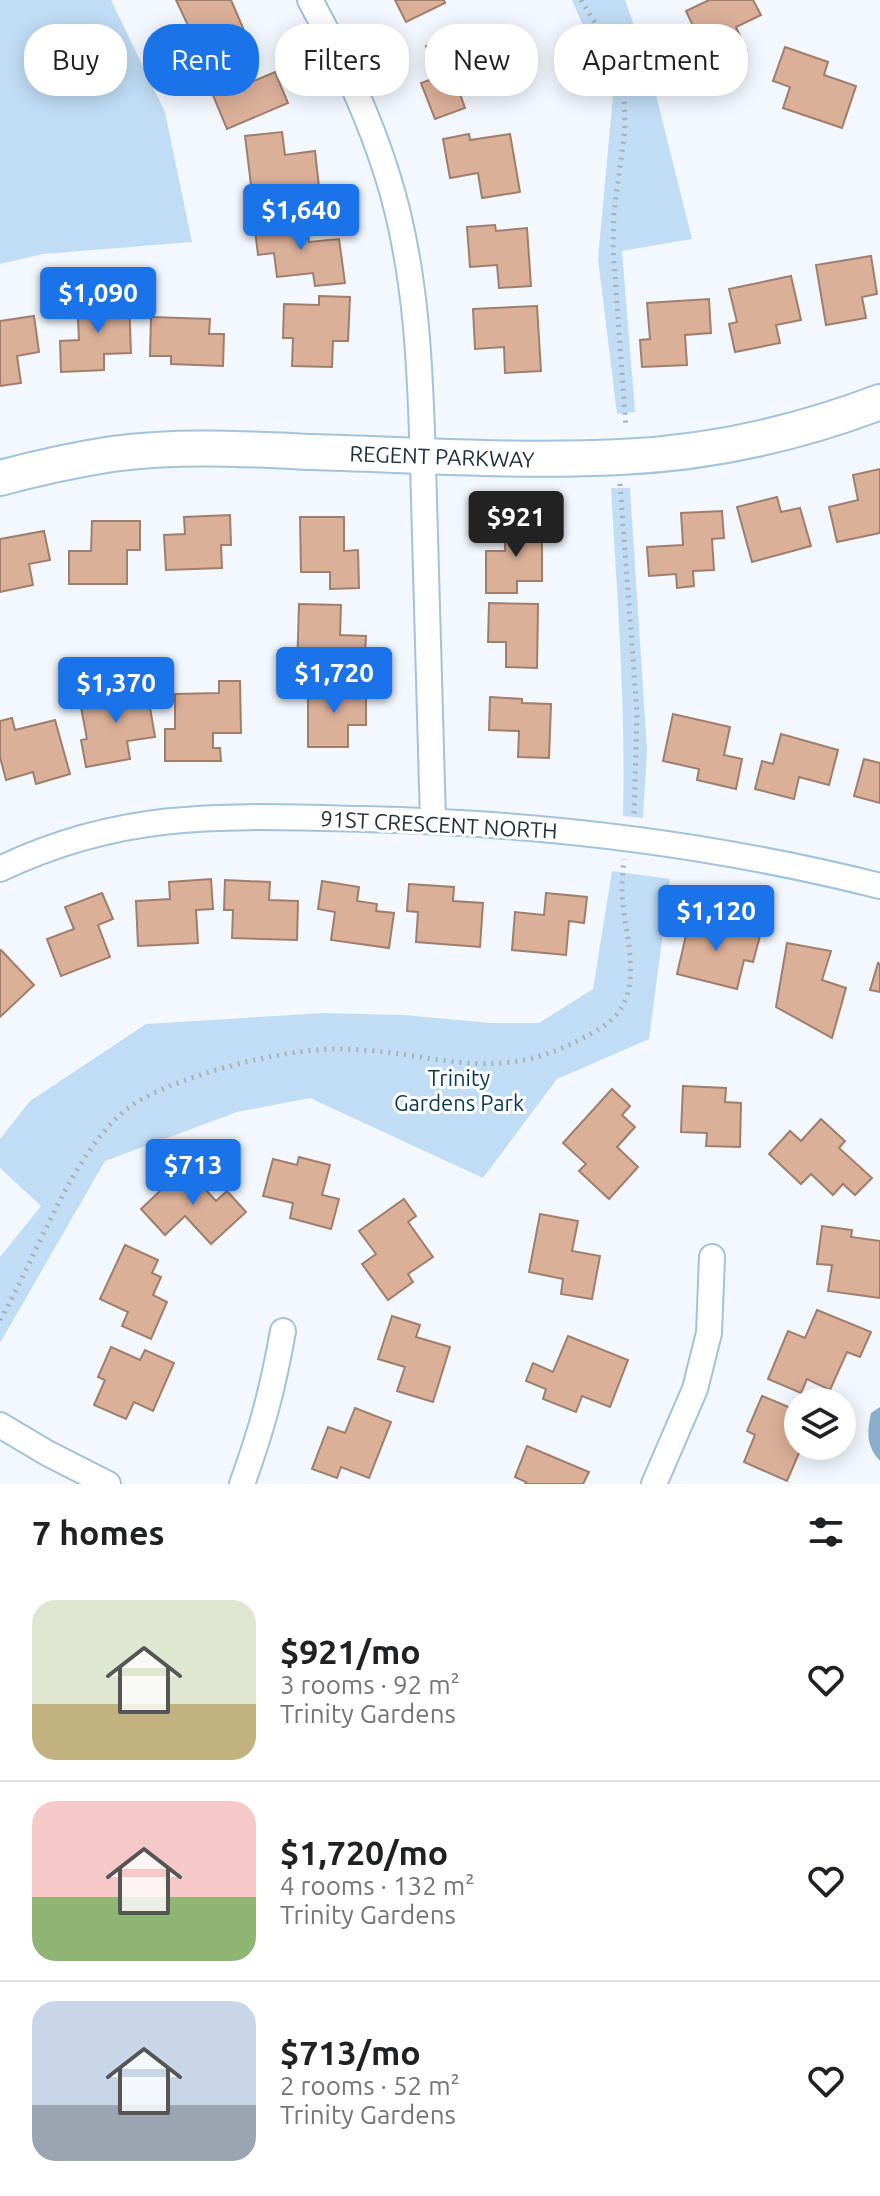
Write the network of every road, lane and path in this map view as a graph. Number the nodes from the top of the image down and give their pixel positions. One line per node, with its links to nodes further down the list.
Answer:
1 (310, 0): 5 (street)
2 (581, 0): 4 (path)
3 (880, 402): 5 (street, REGENT PARKWAY)
4 (627, 434)
5 (423, 456): 6 (street, REGENT PARKWAY); 8 (street)
6 (0, 478)
7 (619, 479): 9 (path)
8 (433, 821): 11 (street, 91ST CRESCENT NORTH); 12 (street, 91ST CRESCENT NORTH)
9 (633, 821)
10 (625, 854): 14 (path)
11 (0, 869)
12 (880, 886)
13 (712, 1257): 19 (street)
14 (0, 1320)
15 (283, 1331): 18 (street)
16 (0, 1425): 17 (street)
17 (108, 1484)
18 (242, 1484)
19 (654, 1484)

